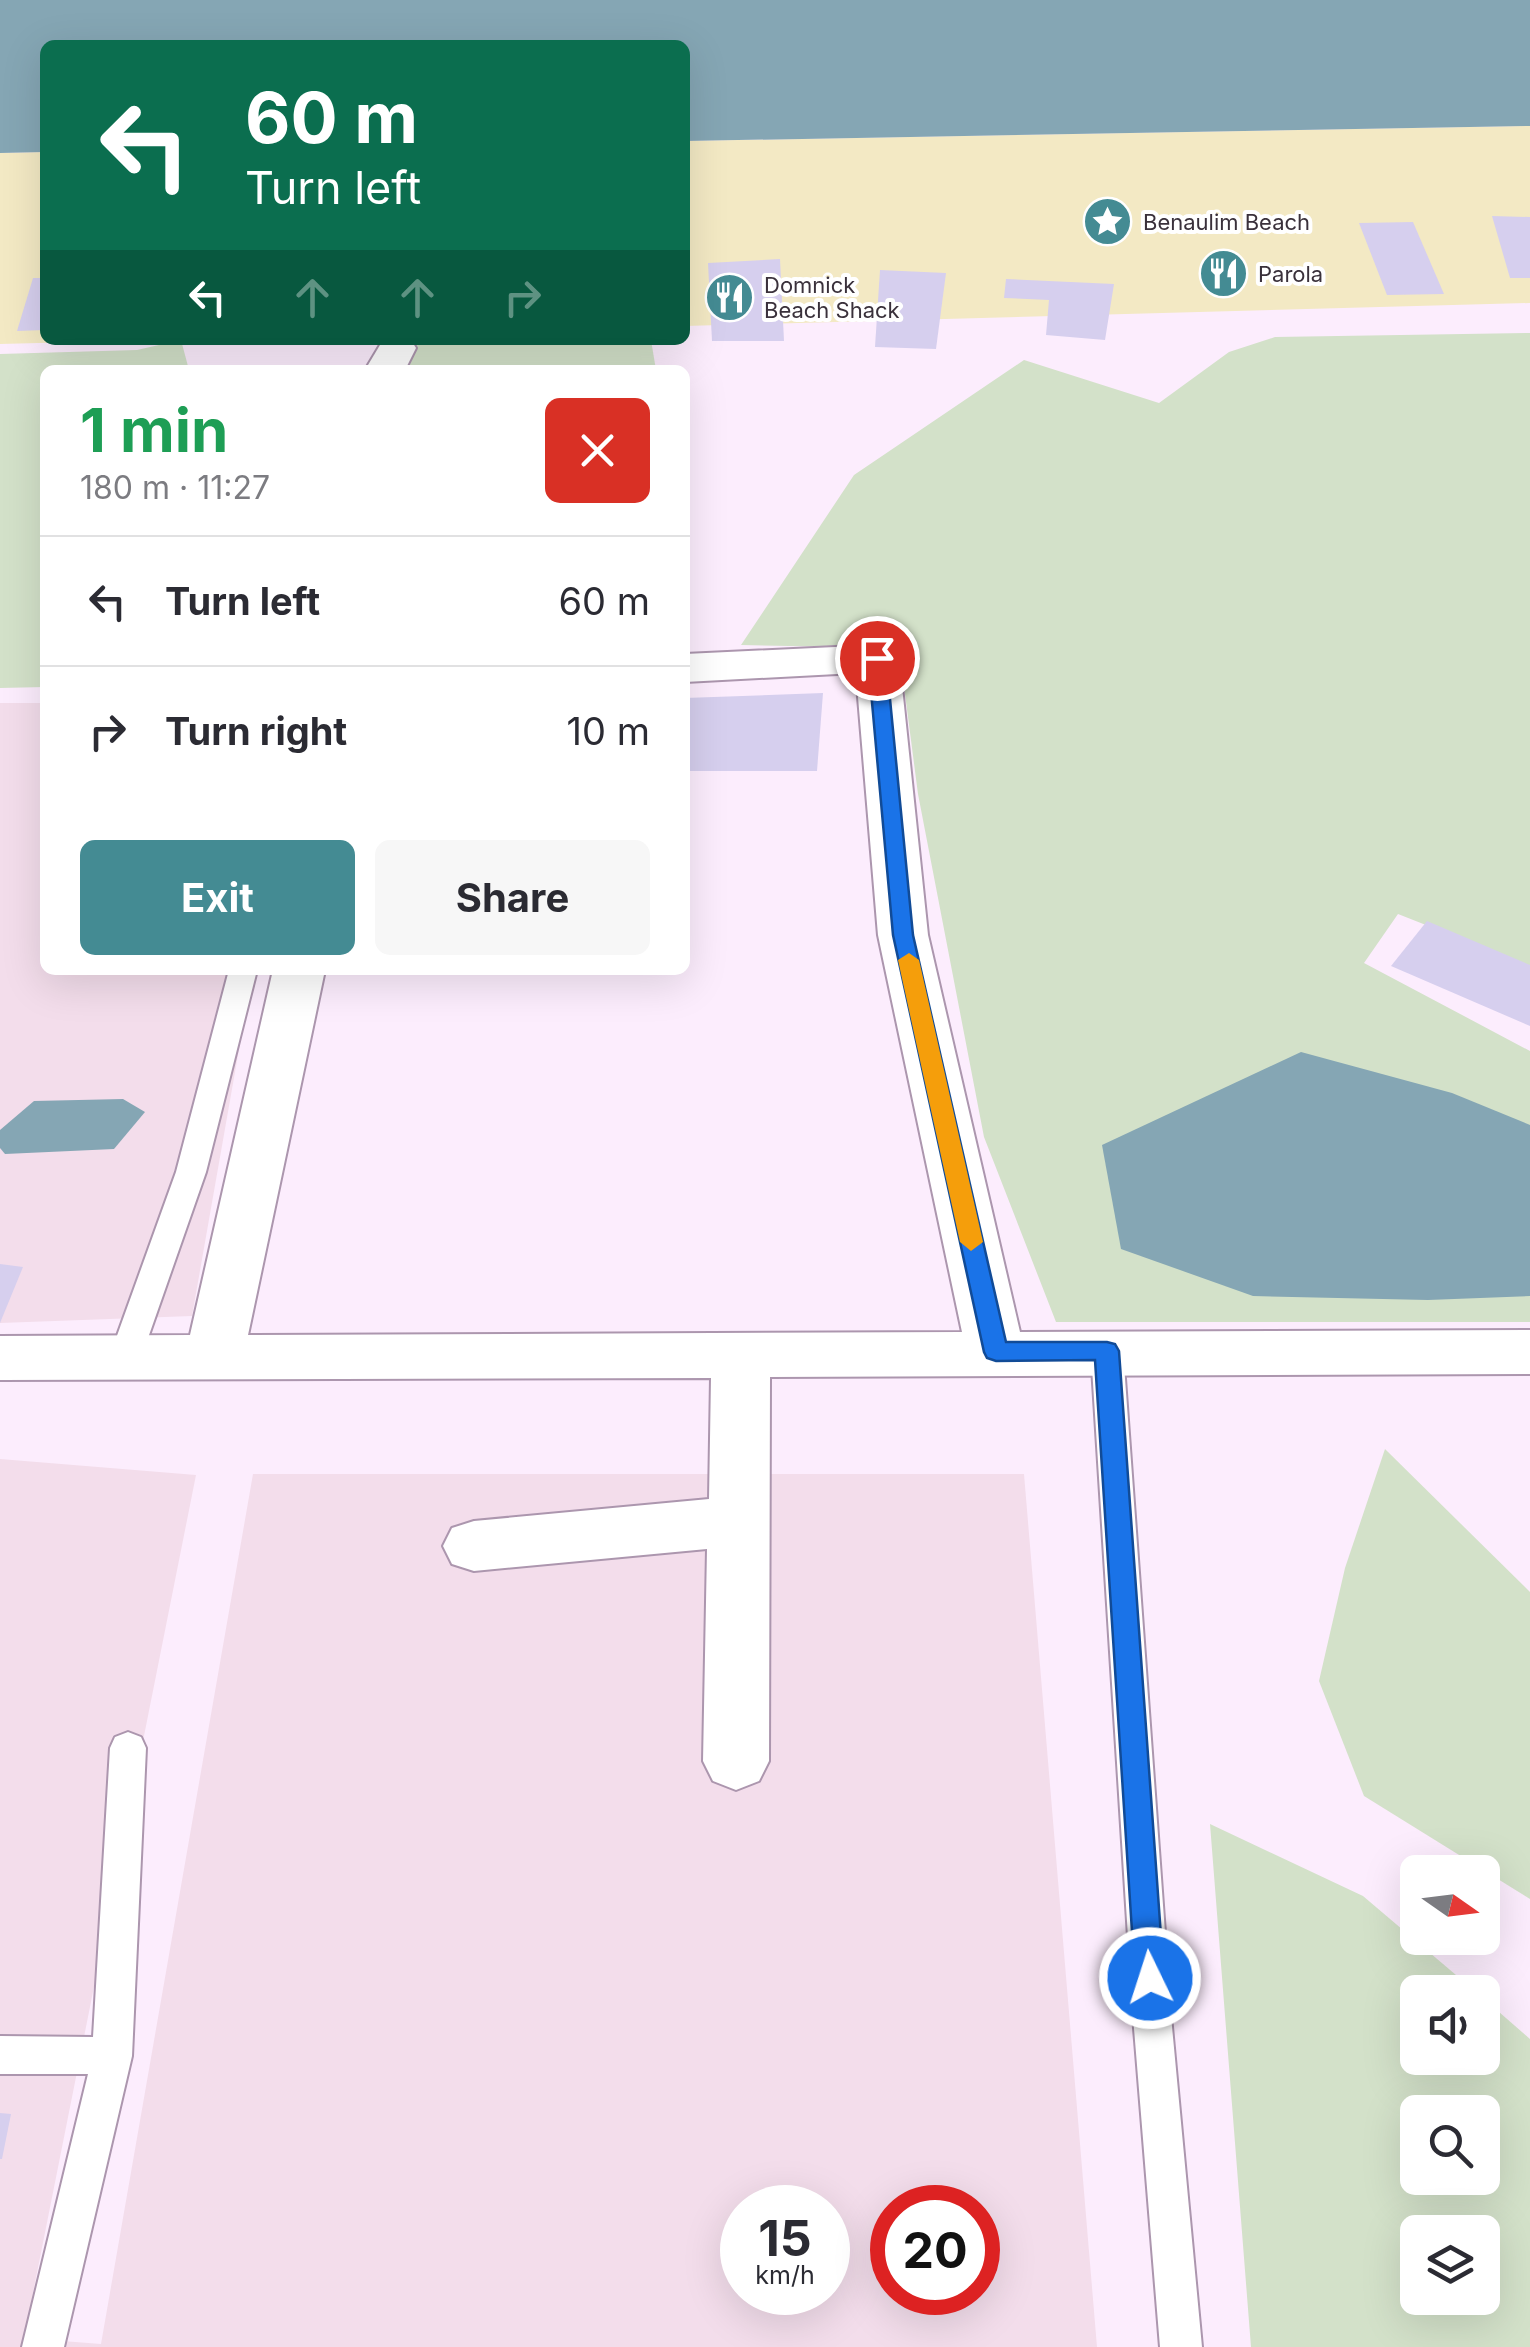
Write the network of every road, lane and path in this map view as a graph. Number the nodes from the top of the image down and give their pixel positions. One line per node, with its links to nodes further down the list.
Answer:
1 (690, 668): 5 (street)
2 (242, 975): 10 (lane)
3 (298, 975): 8 (street)
4 (1107, 1351): 5 (street); 6 (street); 18 (lane)
5 (996, 1352): 7 (street)
6 (1530, 1352)
7 (741, 1353): 8 (street); 11 (street)
8 (214, 1357): 10 (street)
9 (0, 1358): 10 (street)
10 (125, 1358)
11 (738, 1521): 12 (street); 14 (street)
12 (474, 1546)
13 (128, 1748): 16 (lane)
14 (736, 1761)
15 (0, 2055): 16 (lane)
16 (112, 2056): 17 (lane)
17 (42, 2347)
18 (1180, 2347)

